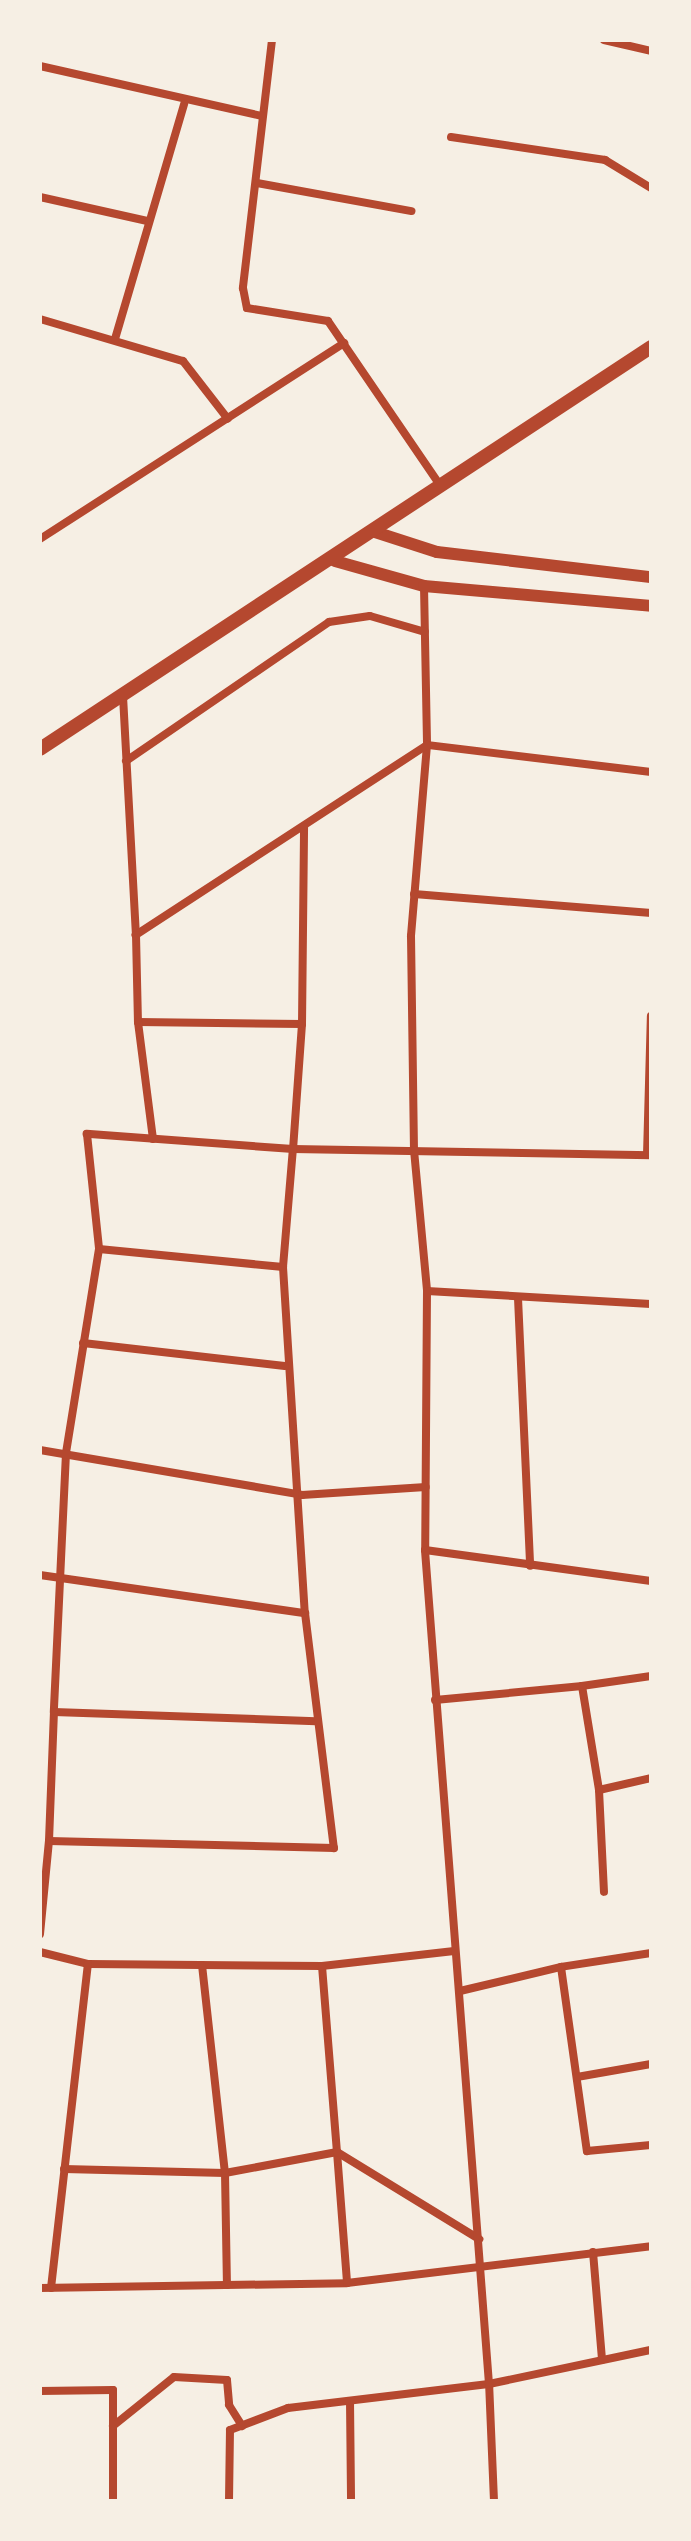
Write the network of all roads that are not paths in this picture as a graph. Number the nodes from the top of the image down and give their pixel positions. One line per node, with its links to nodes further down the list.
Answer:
1 (272, 40): 6 (street)
2 (604, 40): 3 (street)
3 (651, 51)
4 (40, 66): 5 (street)
5 (184, 104): 6 (street); 12 (street)
6 (262, 116): 8 (street)
7 (451, 137): 9 (street)
8 (257, 183): 11 (street); 15 (street)
9 (651, 188)
10 (40, 197): 12 (street)
11 (411, 211)
12 (147, 221): 14 (street)
13 (40, 319): 14 (street)
14 (115, 339): 17 (street)
15 (344, 343): 17 (street); 18 (street)
16 (651, 347): 18 (main road)
17 (228, 419): 20 (street)
18 (439, 484): 19 (main road)
19 (375, 532): 21 (main road); 22 (street)
20 (40, 539)
21 (335, 561): 23 (street); 26 (main road)
22 (651, 577)
23 (424, 586): 24 (street); 25 (street)
24 (651, 606)
25 (425, 632): 27 (street); 29 (street)
26 (123, 696): 28 (main road); 29 (street)
27 (427, 745): 30 (street); 31 (street); 32 (street)
28 (40, 749)
29 (126, 761): 34 (street)
30 (651, 772)
31 (304, 827): 34 (street); 37 (street)
32 (414, 894): 33 (street); 40 (street)
33 (651, 913)
34 (136, 935): 36 (street)
35 (651, 1016): 41 (street)
36 (138, 1022): 37 (street); 38 (street)
37 (302, 1024): 39 (street)
38 (153, 1139): 39 (street); 42 (street)
39 (293, 1149): 40 (street); 43 (street)
40 (414, 1150): 41 (street); 44 (street)
41 (649, 1155)
42 (99, 1249): 43 (street); 47 (street)
43 (283, 1267): 48 (street)
44 (427, 1291): 45 (street); 51 (street)
45 (518, 1298): 46 (street); 54 (street)
46 (651, 1304)
47 (83, 1343): 48 (street); 50 (street)
48 (285, 1366): 52 (street)
49 (40, 1450): 50 (street)
50 (66, 1453): 52 (street); 56 (street)
51 (426, 1487): 52 (street); 53 (street)
52 (302, 1495): 58 (street)
53 (425, 1550): 54 (street); 61 (street)
54 (530, 1566): 57 (street)
55 (40, 1575): 56 (street)
56 (57, 1578): 58 (street); 62 (street)
57 (651, 1581)
58 (305, 1613): 63 (street)
59 (651, 1676): 60 (street)
60 (582, 1686): 61 (street); 65 (street)
61 (435, 1700): 69 (street)
62 (54, 1712): 63 (street); 66 (street)
63 (316, 1721): 66 (street)
64 (651, 1778): 65 (street)
65 (599, 1790): 67 (street)
66 (49, 1841): 68 (street)
67 (604, 1892)
68 (40, 1934)
69 (454, 1951): 74 (street); 76 (street)
70 (40, 1952): 72 (street)
71 (651, 1953): 75 (street)
72 (88, 1964): 73 (street); 81 (street)
73 (202, 1965): 74 (street); 82 (street)
74 (322, 1966): 80 (street)
75 (561, 1967): 76 (street); 78 (street)
76 (460, 1991): 83 (street)
77 (651, 2064): 78 (street)
78 (577, 2077): 79 (street)
79 (651, 2145)
80 (337, 2152): 82 (street); 83 (street); 87 (street)
81 (64, 2169): 82 (street); 90 (street)
82 (225, 2173): 88 (street)
83 (479, 2239): 86 (street)
84 (651, 2246): 85 (street)
85 (593, 2252): 86 (street); 92 (street)
86 (481, 2263): 87 (street); 93 (street)
87 (347, 2283): 88 (street)
88 (227, 2285): 90 (street)
89 (40, 2288): 90 (street)
90 (51, 2288)
91 (651, 2350): 92 (street)
92 (602, 2360): 93 (street)
93 (489, 2384): 95 (street); 101 (street)
94 (40, 2391): 96 (street)
95 (350, 2401): 97 (street); 100 (street)
96 (113, 2426): 97 (street); 98 (street)
97 (242, 2426): 99 (street)
98 (113, 2501)
99 (229, 2501)
100 (351, 2501)
101 (494, 2501)

